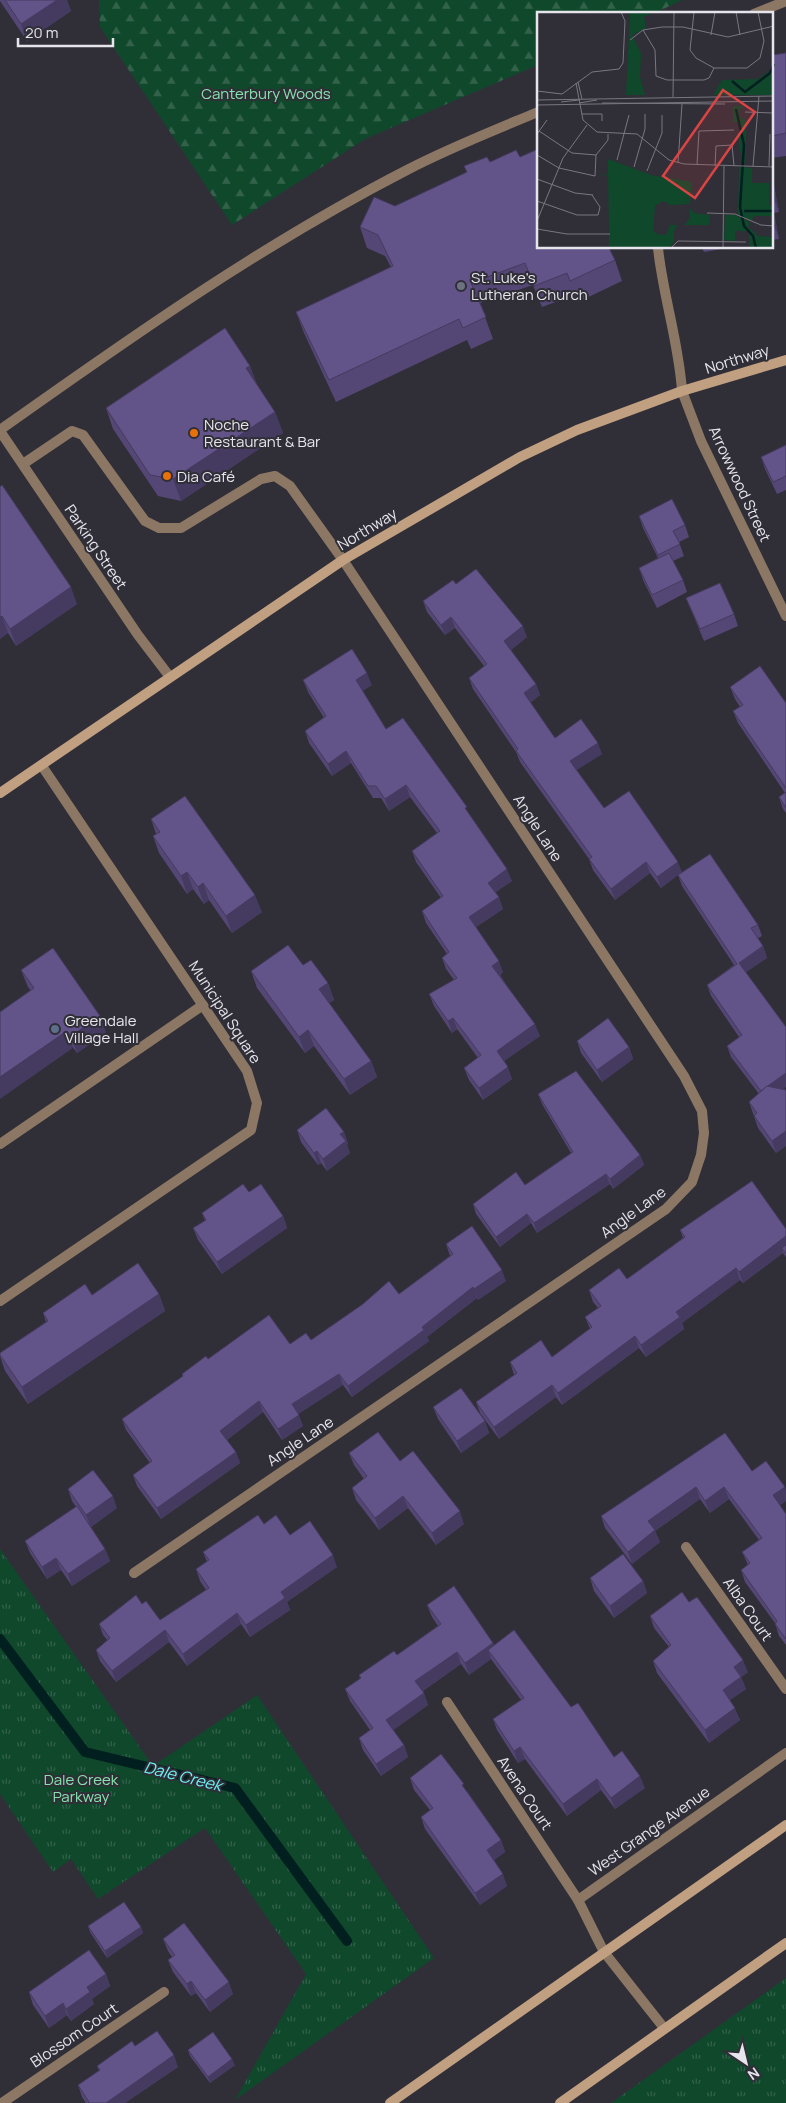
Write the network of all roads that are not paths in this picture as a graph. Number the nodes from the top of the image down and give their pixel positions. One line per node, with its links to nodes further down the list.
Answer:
1 (786, 1): 2 (street)
2 (759, 12)
3 (537, 112): 7 (street)
4 (658, 249): 6 (street, Arrowwood Street)
5 (786, 360): 6 (street, Northway)
6 (682, 392): 9 (street, Northway); 10 (street, Arrowwood Street)
7 (0, 430): 8 (street, Parking Street)
8 (22, 464): 9 (street, Angle Lane); 11 (street, Parking Street)
9 (344, 560): 11 (street, Northway); 18 (street, Angle Lane)
10 (786, 616)
11 (170, 677): 12 (street, Northway)
12 (42, 766): 13 (street, Northway); 14 (street, Municipal Square)
13 (0, 794)
14 (203, 1005): 15 (street); 16 (street, Municipal Square)
15 (0, 1144)
16 (0, 1301)
17 (686, 1547): 19 (street, Alba Court)
18 (134, 1573)
19 (786, 1689)
20 (446, 1702): 23 (street, Avena Court)
21 (786, 1753): 23 (street, West Grange Avenue)
22 (786, 1825): 25 (street)
23 (578, 1900): 25 (street)
24 (786, 1943): 27 (street)
25 (604, 1952): 27 (street); 29 (street)
26 (164, 1992): 28 (street, Blossom Court)
27 (664, 2028): 30 (street)
28 (2, 2103)
29 (390, 2103)
30 (560, 2103)

